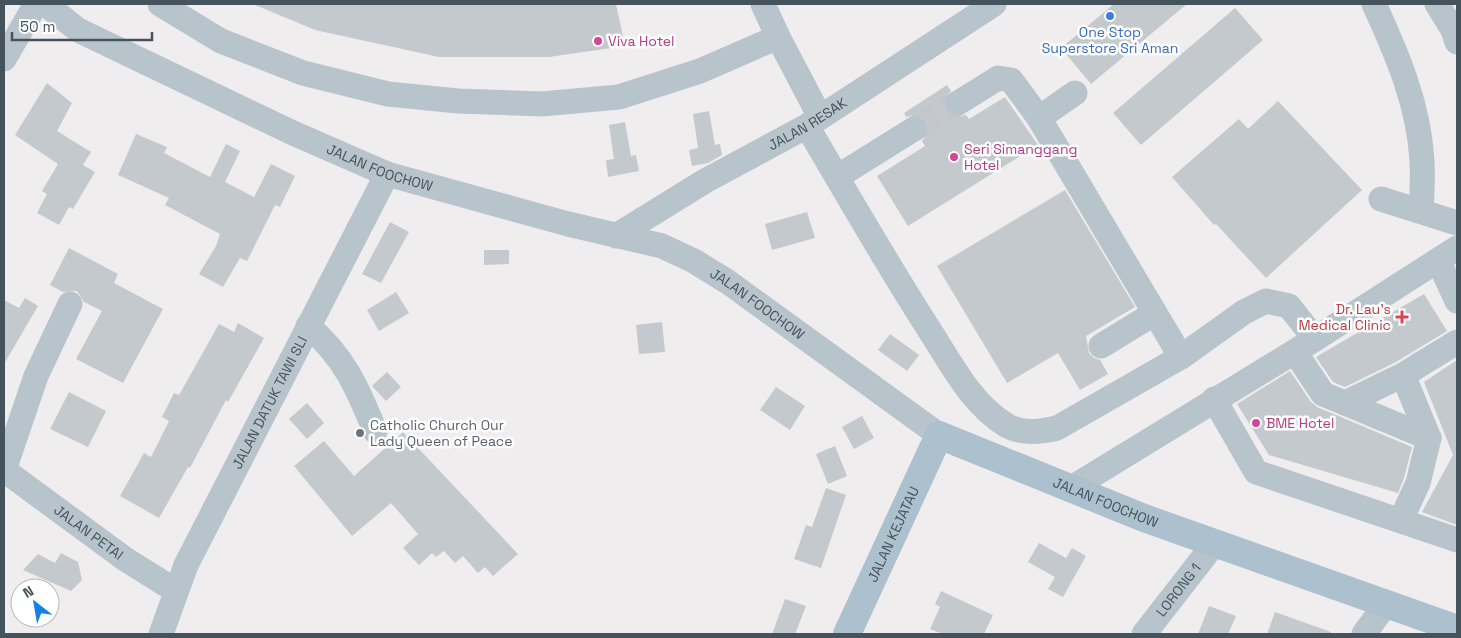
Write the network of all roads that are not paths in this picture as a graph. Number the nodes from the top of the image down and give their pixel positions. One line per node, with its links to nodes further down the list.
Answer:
1 (36, 4): 10 (street)
2 (45, 4): 16 (street, JALAN FOOCHOW)
3 (160, 4): 8 (street)
4 (763, 4): 8 (street)
5 (994, 4): 14 (street, JALAN RESAK)
6 (1374, 4): 19 (street)
7 (1438, 4): 9 (street)
8 (778, 38): 14 (street)
9 (1457, 42)
10 (4, 59)
11 (1076, 94): 13 (street)
12 (958, 103): 13 (street)
13 (1039, 118): 25 (street)
14 (814, 121): 17 (street); 21 (street, JALAN RESAK)
15 (914, 129): 17 (street)
16 (387, 174): 21 (street, JALAN FOOCHOW); 26 (street, JALAN DATUK TAWI SLI)
17 (837, 177): 30 (street)
18 (1382, 199): 19 (street)
19 (1421, 211): 20 (street)
20 (1457, 222)
21 (616, 236): 35 (street, JALAN FOOCHOW)
22 (1448, 254): 23 (street); 29 (street)
23 (1457, 301)
24 (70, 304): 37 (street)
25 (1155, 313): 28 (street); 30 (street)
26 (308, 326): 34 (street); 42 (street, JALAN DATUK TAWI SLI)
27 (1457, 342): 31 (street)
28 (1101, 346)
29 (1305, 346): 30 (street); 32 (street); 33 (street)
30 (1181, 356)
31 (1403, 375): 33 (street); 36 (street)
32 (1214, 399): 38 (street); 39 (street)
33 (1345, 403): 36 (street)
34 (375, 431)
35 (939, 435): 38 (main road, JALAN FOOCHOW); 46 (main road, JALAN KEJATAU)
36 (1429, 438): 39 (street)
37 (4, 470): 42 (street, JALAN PETAI)
38 (1070, 489): 41 (main road, JALAN FOOCHOW)
39 (1401, 520): 40 (street)
40 (1457, 540)
41 (1214, 544): 43 (main road, JALAN FOOCHOW); 47 (street, LORONG 1)
42 (176, 591): 45 (street, JALAN DATUK TAWI SLI)
43 (1386, 604): 44 (main road, JALAN FOOCHOW); 48 (street)
44 (1457, 629)
45 (161, 634)
46 (847, 634)
47 (1144, 634)
48 (1364, 634)

